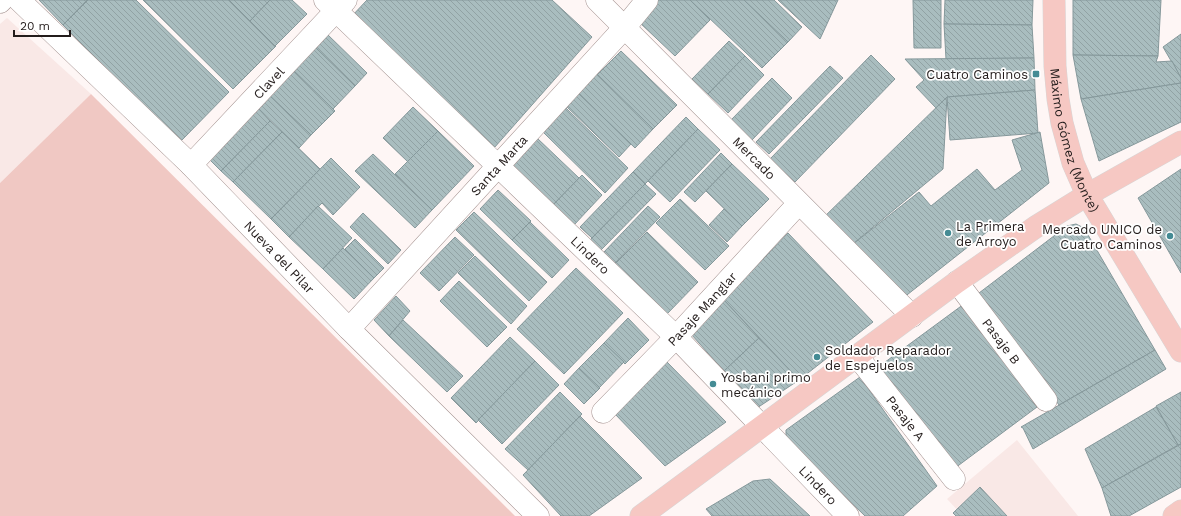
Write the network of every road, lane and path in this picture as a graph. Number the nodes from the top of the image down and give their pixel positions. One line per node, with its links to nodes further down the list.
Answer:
1 (19, 0): 8 (street, Nueva del Pilar)
2 (597, 0): 6 (street, Mercado)
3 (647, 0): 6 (street, Santa Marta)
4 (1054, 0): 10 (main road, Máximo Gómez (Monte))
5 (336, 4): 8 (street, Clavel); 9 (street, Lindero)
6 (625, 27): 9 (street, Santa Marta); 11 (street, Mercado)
7 (1181, 142): 10 (main road)
8 (191, 165): 14 (street, Nueva del Pilar)
9 (499, 166): 14 (street, Santa Marta); 15 (street, Lindero)
10 (1087, 195): 12 (main road); 16 (main road, Máximo Gómez (Monte))
11 (799, 203): 13 (street, Mercado); 15 (street, Pasaje Manglar)
12 (957, 282): 13 (main road); 18 (street, Pasaje B)
13 (912, 316): 17 (main road)
14 (349, 328): 23 (street, Nueva del Pilar)
15 (676, 337): 19 (street, Pasaje Manglar); 20 (street, Lindero)
16 (1181, 351)
17 (857, 356): 20 (main road); 21 (street, Pasaje A)
18 (1046, 400)
19 (603, 412)
20 (762, 426): 24 (main road); 25 (street, Lindero)
21 (954, 479)
22 (1181, 511): 26 (main road)
23 (538, 516)
24 (641, 516)
25 (848, 516)
26 (1174, 516)

